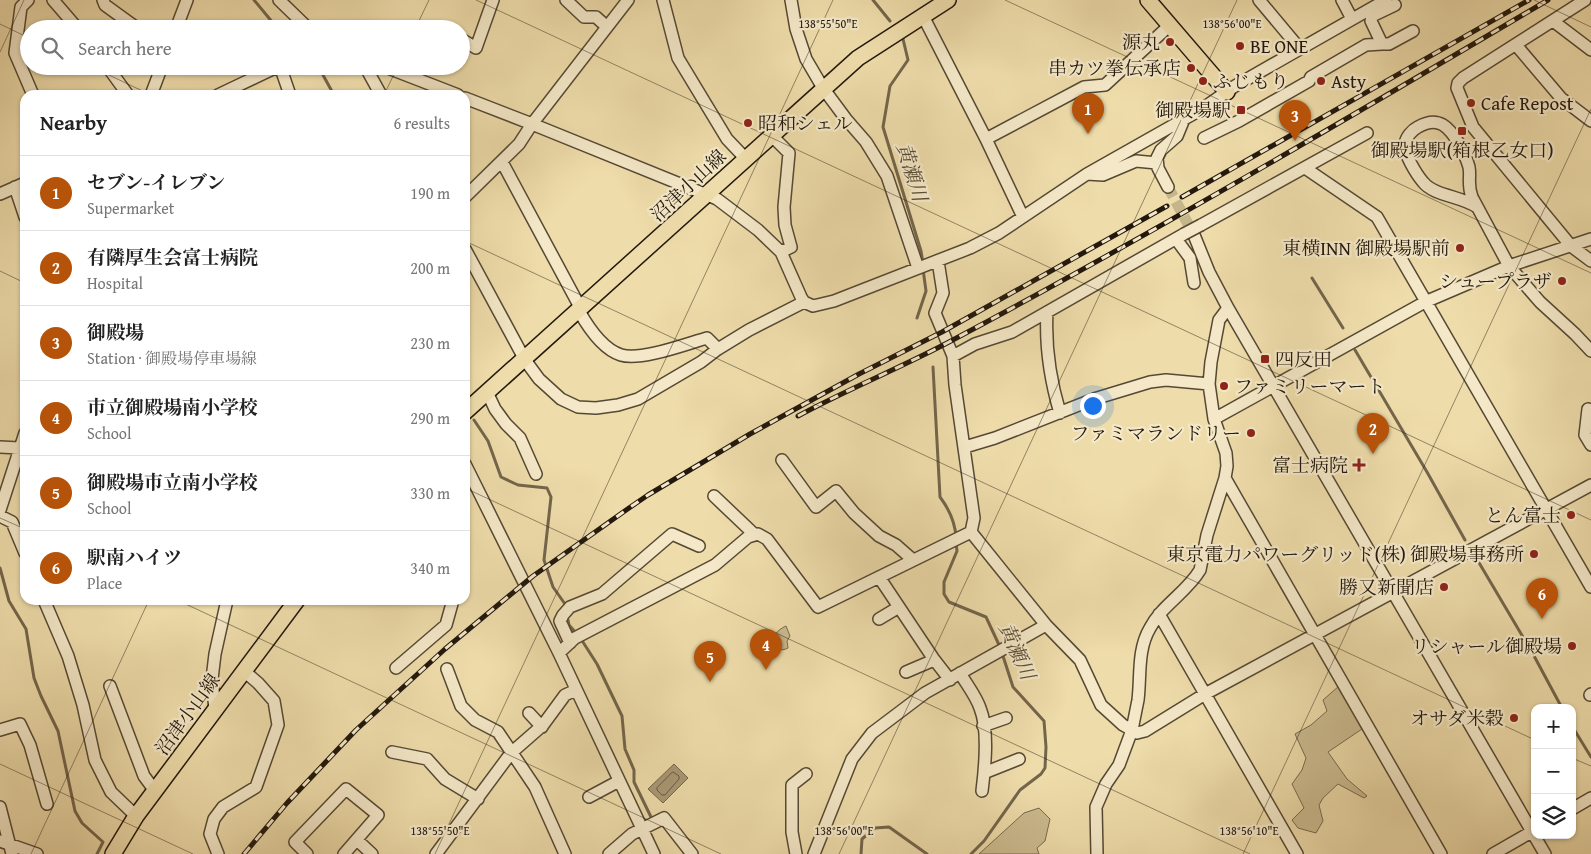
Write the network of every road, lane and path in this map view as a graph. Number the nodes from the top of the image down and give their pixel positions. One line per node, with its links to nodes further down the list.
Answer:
1 (53, 0): 19 (street)
2 (103, 0): 20 (street)
3 (187, 0): 21 (street)
4 (279, 0): 22 (street)
5 (493, 0): 27 (street)
6 (566, 0): 25 (street)
7 (628, 0): 25 (street)
8 (663, 0): 57 (street)
9 (791, 0): 40 (street)
10 (948, 0): 17 (main road, 沼津小山線)
11 (1148, 0): 24 (main road)
12 (1259, 0): 30 (street)
13 (1342, 0): 18 (street)
14 (1585, 0): 23 (street)
15 (20, 2): 32 (street)
16 (1390, 2): 18 (street); 28 (street)
17 (923, 16): 40 (main road, 沼津小山線); 56 (street)
18 (1352, 19): 30 (street)
19 (70, 20)
20 (126, 20)
21 (179, 20)
22 (300, 20)
23 (1553, 21): 29 (street); 31 (street)
24 (1170, 25): 48 (main road); 56 (street)
25 (607, 28): 51 (street)
26 (1413, 30): 28 (street)
27 (470, 44)
28 (1382, 44): 55 (street)
29 (1516, 45): 50 (street); 73 (street)
30 (1300, 49): 48 (street)
31 (1591, 50)
32 (20, 65)
33 (24, 75): 41 (street)
34 (114, 75): 42 (street)
35 (159, 75): 43 (street)
36 (261, 75): 44 (street)
37 (283, 75): 45 (street)
38 (371, 75): 46 (street)
39 (406, 75): 47 (street)
40 (823, 88): 54 (main road, 沼津小山線); 81 (street)
41 (31, 90)
42 (124, 90)
43 (153, 90)
44 (229, 90)
45 (288, 90)
46 (378, 90)
47 (445, 90)
48 (1227, 92): 52 (street)
49 (470, 100): 51 (street)
50 (1591, 121)
51 (532, 124): 58 (street); 68 (street)
52 (1182, 124): 59 (street); 61 (street)
53 (1367, 133): 60 (street)
54 (771, 135): 57 (main road, 沼津小山線); 74 (street)
55 (1204, 138)
56 (986, 139): 70 (street)
57 (746, 159): 68 (main road, 沼津小山線)
58 (502, 162): 65 (street); 86 (street)
59 (1157, 163): 61 (street); 64 (street)
60 (1305, 168): 71 (street); 84 (street)
61 (1087, 174): 70 (street)
62 (1468, 180): 66 (street); 66 (street); 69 (street)
63 (20, 185): 67 (street)
64 (1168, 187)
65 (470, 192)
66 (1440, 193): 69 (street)
67 (0, 194)
68 (707, 194): 74 (street); 86 (main road, 沼津小山線)
69 (1477, 207): 80 (street)
70 (1023, 217): 77 (street)
71 (1189, 233): 78 (street); 79 (street); 87 (street)
72 (1591, 239): 73 (street)
73 (1571, 246): 76 (street); 80 (street)
74 (781, 252): 83 (street)
75 (470, 258): 91 (street)
76 (1591, 261)
77 (935, 262): 81 (street); 90 (street)
78 (1205, 262): 79 (street); 85 (street)
79 (1191, 266): 82 (street)
80 (1509, 266): 84 (street); 89 (street)
81 (918, 268): 83 (street)
82 (1194, 283)
83 (804, 302): 88 (street)
84 (1425, 302): 93 (street); 109 (street)
85 (1228, 308): 92 (street); 93 (street)
86 (580, 310): 88 (street); 91 (main road, 沼津小山線)
87 (1047, 312): 90 (street); 97 (street)
88 (718, 349): 91 (street)
89 (1591, 351)
90 (954, 356): 101 (street)
91 (525, 360): 94 (main road, 沼津小山線)
92 (1209, 384): 97 (street); 98 (street)
93 (1273, 387): 98 (street); 119 (street)
94 (487, 392): 95 (main road, 沼津小山線); 105 (street)
95 (470, 407)
96 (1588, 409): 99 (street)
97 (1060, 413): 101 (street)
98 (1214, 419): 106 (street)
99 (1591, 444)
100 (0, 447): 102 (street)
101 (965, 447): 112 (street)
102 (20, 448): 110 (street)
103 (782, 460): 116 (street)
104 (470, 474): 130 (street)
105 (536, 474)
106 (1225, 478): 125 (street); 128 (street)
107 (1591, 485): 109 (street)
108 (714, 496): 113 (street)
109 (1546, 509): 118 (street); 119 (street)
110 (0, 510)
111 (0, 516): 114 (street)
112 (967, 534): 116 (street); 127 (street)
113 (755, 535): 117 (street); 129 (street)
114 (20, 541)
115 (699, 546): 129 (street)
116 (913, 560): 117 (street)
117 (879, 577): 124 (street)
118 (1591, 587)
119 (1394, 592): 128 (street); 163 (street)
120 (46, 605): 162 (street)
121 (226, 605): 141 (street)
122 (293, 605): 134 (main road, 沼津小山線)
123 (452, 605): 132 (street)
124 (899, 607): 126 (street); 131 (street)
125 (1159, 614): 140 (street); 147 (street)
126 (879, 620)
127 (1046, 625): 136 (street); 147 (street)
128 (1315, 634): 140 (street); 184 (street)
129 (572, 641): 130 (street)
130 (559, 653): 139 (street)
131 (934, 660): 135 (street); 137 (street)
132 (396, 668)
133 (447, 669): 149 (street)
134 (244, 671): 141 (main road, 沼津小山線); 171 (street)
135 (906, 672)
136 (960, 674): 137 (street); 144 (street)
137 (950, 680): 181 (street)
138 (110, 686): 154 (street)
139 (576, 690): 145 (street); 153 (street)
140 (1206, 694): 147 (street); 183 (street)
141 (215, 710): 154 (main road, 沼津小山線)
142 (529, 713): 145 (street)
143 (1006, 718): 144 (street)
144 (983, 726): 151 (street)
145 (542, 727): 149 (street)
146 (0, 730): 159 (street)
147 (1132, 730): 182 (street)
148 (392, 752): 158 (street)
149 (511, 752): 158 (street); 176 (street)
150 (1019, 759): 151 (street)
151 (984, 773): 155 (street)
152 (806, 774): 180 (street)
153 (619, 781): 156 (street); 164 (street)
154 (155, 791): 162 (main road, 沼津小山線)
155 (982, 791)
156 (589, 797)
157 (1591, 798): 161 (street)
158 (478, 799): 175 (street)
159 (47, 804)
160 (0, 807): 168 (street)
161 (1576, 807)
162 (136, 816): 170 (main road, 沼津小山線)
163 (1531, 826)
164 (642, 829): 177 (street); 178 (street); 179 (street)
165 (1531, 833): 185 (street)
166 (1538, 839): 186 (street)
167 (357, 840): 172 (street); 173 (street); 174 (street)
168 (7, 847): 169 (street)
169 (37, 854)
170 (113, 854)
171 (218, 854)
172 (307, 854)
173 (344, 854)
174 (372, 854)
175 (436, 854)
176 (565, 854)
177 (609, 854)
178 (654, 854)
179 (692, 854)
180 (796, 854)
181 (814, 854)
182 (1097, 854)
183 (1297, 854)
184 (1440, 854)
185 (1493, 854)
186 (1545, 854)

